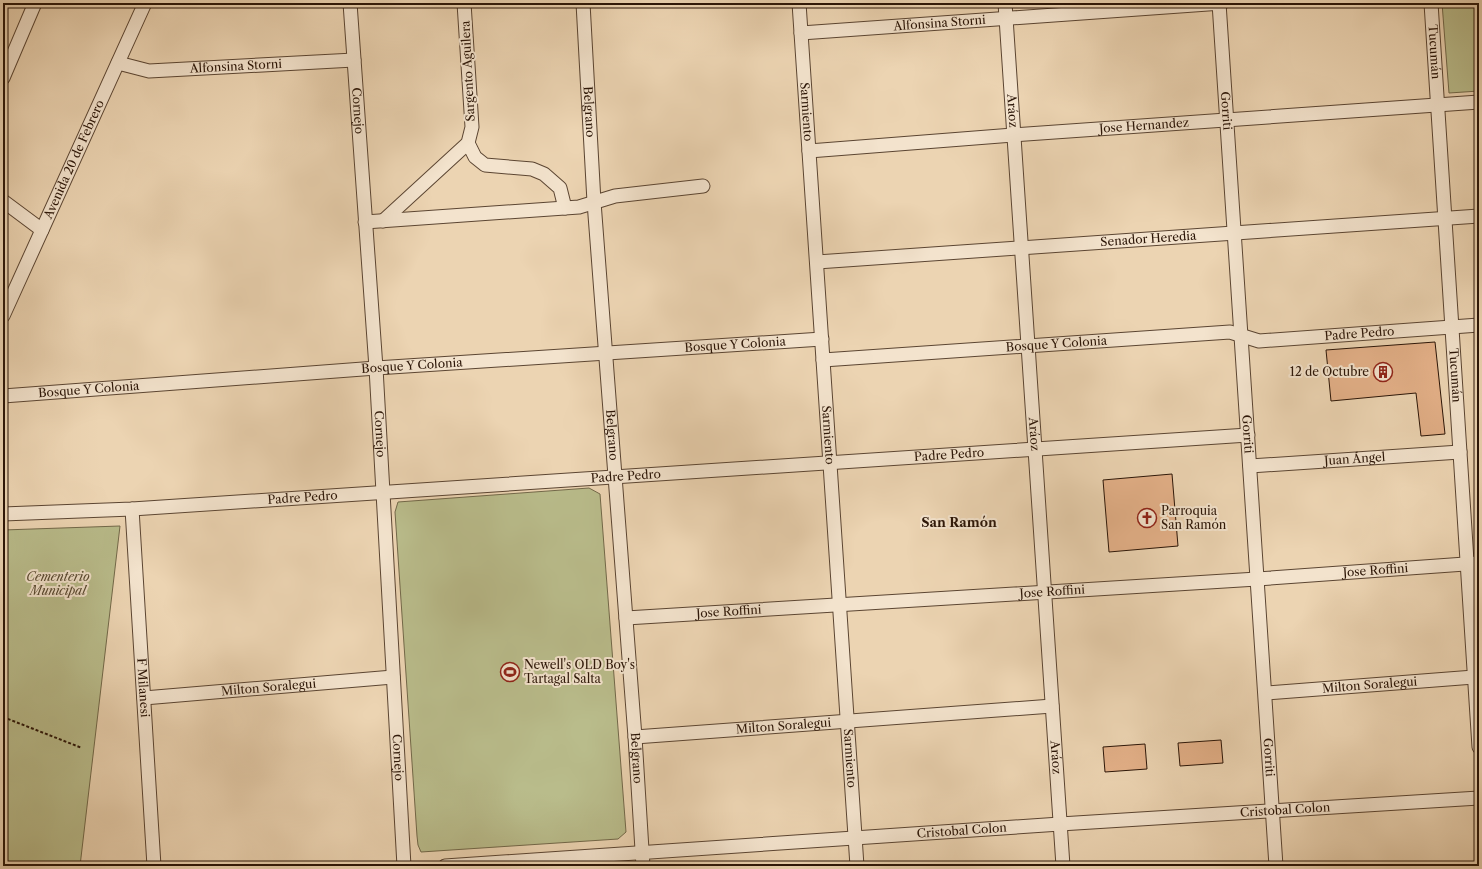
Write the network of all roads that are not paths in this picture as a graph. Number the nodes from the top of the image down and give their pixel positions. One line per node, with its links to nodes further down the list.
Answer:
1 (36, 3): 15 (street)
2 (146, 3): 14 (street, Avenida 20 de Febrero)
3 (350, 3): 13 (street, Cornejo)
4 (464, 3): 20 (street, Sargento Aguilera)
5 (583, 3): 24 (street, Belgrano)
6 (800, 3): 12 (street, Sarmiento)
7 (1005, 3): 11 (street, Aráoz)
8 (1219, 3): 9 (street, Alfonsina Storni); 11 (street, Alfonsina Storni); 18 (street, Gorriti)
9 (1222, 3)
10 (1430, 3): 17 (street, Tucumán)
11 (1006, 18): 12 (street, Alfonsina Storni); 19 (street, Aráoz)
12 (801, 32): 21 (street, Sarmiento)
13 (354, 60): 14 (street, Alfonsina Storni); 29 (street, Cornejo)
14 (118, 63): 30 (street, Avenida 20 de Febrero)
15 (3, 78)
16 (1479, 102): 17 (street, Jose Hernandez)
17 (1437, 105): 18 (street, Jose Hernandez); 27 (street, Tucumán)
18 (1226, 120): 19 (street, Jose Hernandez); 31 (street, Gorriti)
19 (1013, 135): 21 (street, Jose Hernandez); 32 (street, Aráoz)
20 (468, 143): 25 (street); 28 (street)
21 (809, 151): 33 (street, Sarmiento)
22 (703, 186): 24 (street)
23 (3, 201): 30 (street)
24 (594, 202): 25 (street); 40 (street, Belgrano)
25 (565, 208): 28 (street)
26 (1479, 216): 27 (street, Senador Heredia)
27 (1445, 218): 31 (street, Senador Heredia); 36 (street, Tucumán)
28 (383, 221): 29 (street)
29 (365, 222): 42 (street, Cornejo)
30 (42, 230): 34 (street, Avenida 20 de Febrero)
31 (1234, 233): 32 (street, Senador Heredia); 37 (street, Gorriti)
32 (1021, 248): 33 (street, Senador Heredia); 39 (street, Aráoz)
33 (817, 262): 38 (street, Sarmiento)
34 (3, 316)
35 (1479, 325): 36 (street, Padre Pedro)
36 (1452, 327): 37 (street, Padre Pedro); 46 (street, Tucumán)
37 (1241, 335): 39 (street, Bosque Y Colonia); 44 (street, Gorriti)
38 (822, 339): 40 (street, Bosque Y Colonia); 41 (street, Sarmiento)
39 (1028, 345): 41 (street, Bosque Y Colonia); 45 (street, Aráoz)
40 (606, 353): 42 (street, Bosque Y Colonia); 49 (street, Belgrano)
41 (823, 360): 47 (street, Sarmiento)
42 (376, 368): 43 (street, Bosque Y Colonia); 50 (street, Cornejo)
43 (3, 396)
44 (1248, 435): 45 (street, Padre Pedro); 48 (street, Gorriti)
45 (1036, 449): 47 (street, Padre Pedro); 55 (street, Aráoz)
46 (1460, 452): 48 (street, Juan Ángel); 53 (street, Tucumán)
47 (830, 462): 49 (street, Padre Pedro); 56 (street, Sarmiento)
48 (1250, 466): 54 (street, Gorriti)
49 (615, 477): 50 (street, Padre Pedro); 57 (street, Belgrano)
50 (382, 492): 51 (street, Padre Pedro); 58 (street, Cornejo)
51 (132, 509): 52 (street, Padre Pedro); 61 (street, F Milanesi)
52 (3, 514)
53 (1473, 563): 54 (street, Jose Roffini); 59 (street, Tucumán)
54 (1257, 579): 55 (street, Jose Roffini); 60 (street, Gorriti)
55 (1045, 592): 56 (street, Jose Roffini); 62 (street, Aráoz)
56 (840, 604): 57 (street, Jose Roffini); 63 (street, Sarmiento)
57 (626, 618): 64 (street, Belgrano)
58 (393, 677): 61 (street, Milton Soralegui); 72 (street, Cornejo)
59 (1474, 677): 60 (street, Milton Soralegui); 65 (street, Tucumán)
60 (1266, 693): 67 (street, Gorriti)
61 (144, 698): 71 (street, F Milanesi)
62 (1052, 706): 63 (street, Milton Soralegui); 68 (street, Aráoz)
63 (848, 721): 64 (street, Milton Soralegui); 69 (street, Sarmiento)
64 (635, 737): 70 (street, Belgrano)
65 (1479, 747)
66 (1479, 798): 67 (street, Cristobal Colon)
67 (1272, 810): 68 (street, Cristobal Colon); 77 (street, Gorriti)
68 (1060, 824): 69 (street, Cristobal Colon); 76 (street, Aráoz)
69 (856, 838): 70 (street, Cristobal Colon); 75 (street, Sarmiento)
70 (642, 853): 73 (street, Cristobal Colon); 74 (street, Belgrano)
71 (154, 866)
72 (404, 866)
73 (445, 866)
74 (643, 866)
75 (858, 866)
76 (1063, 866)
77 (1276, 866)

